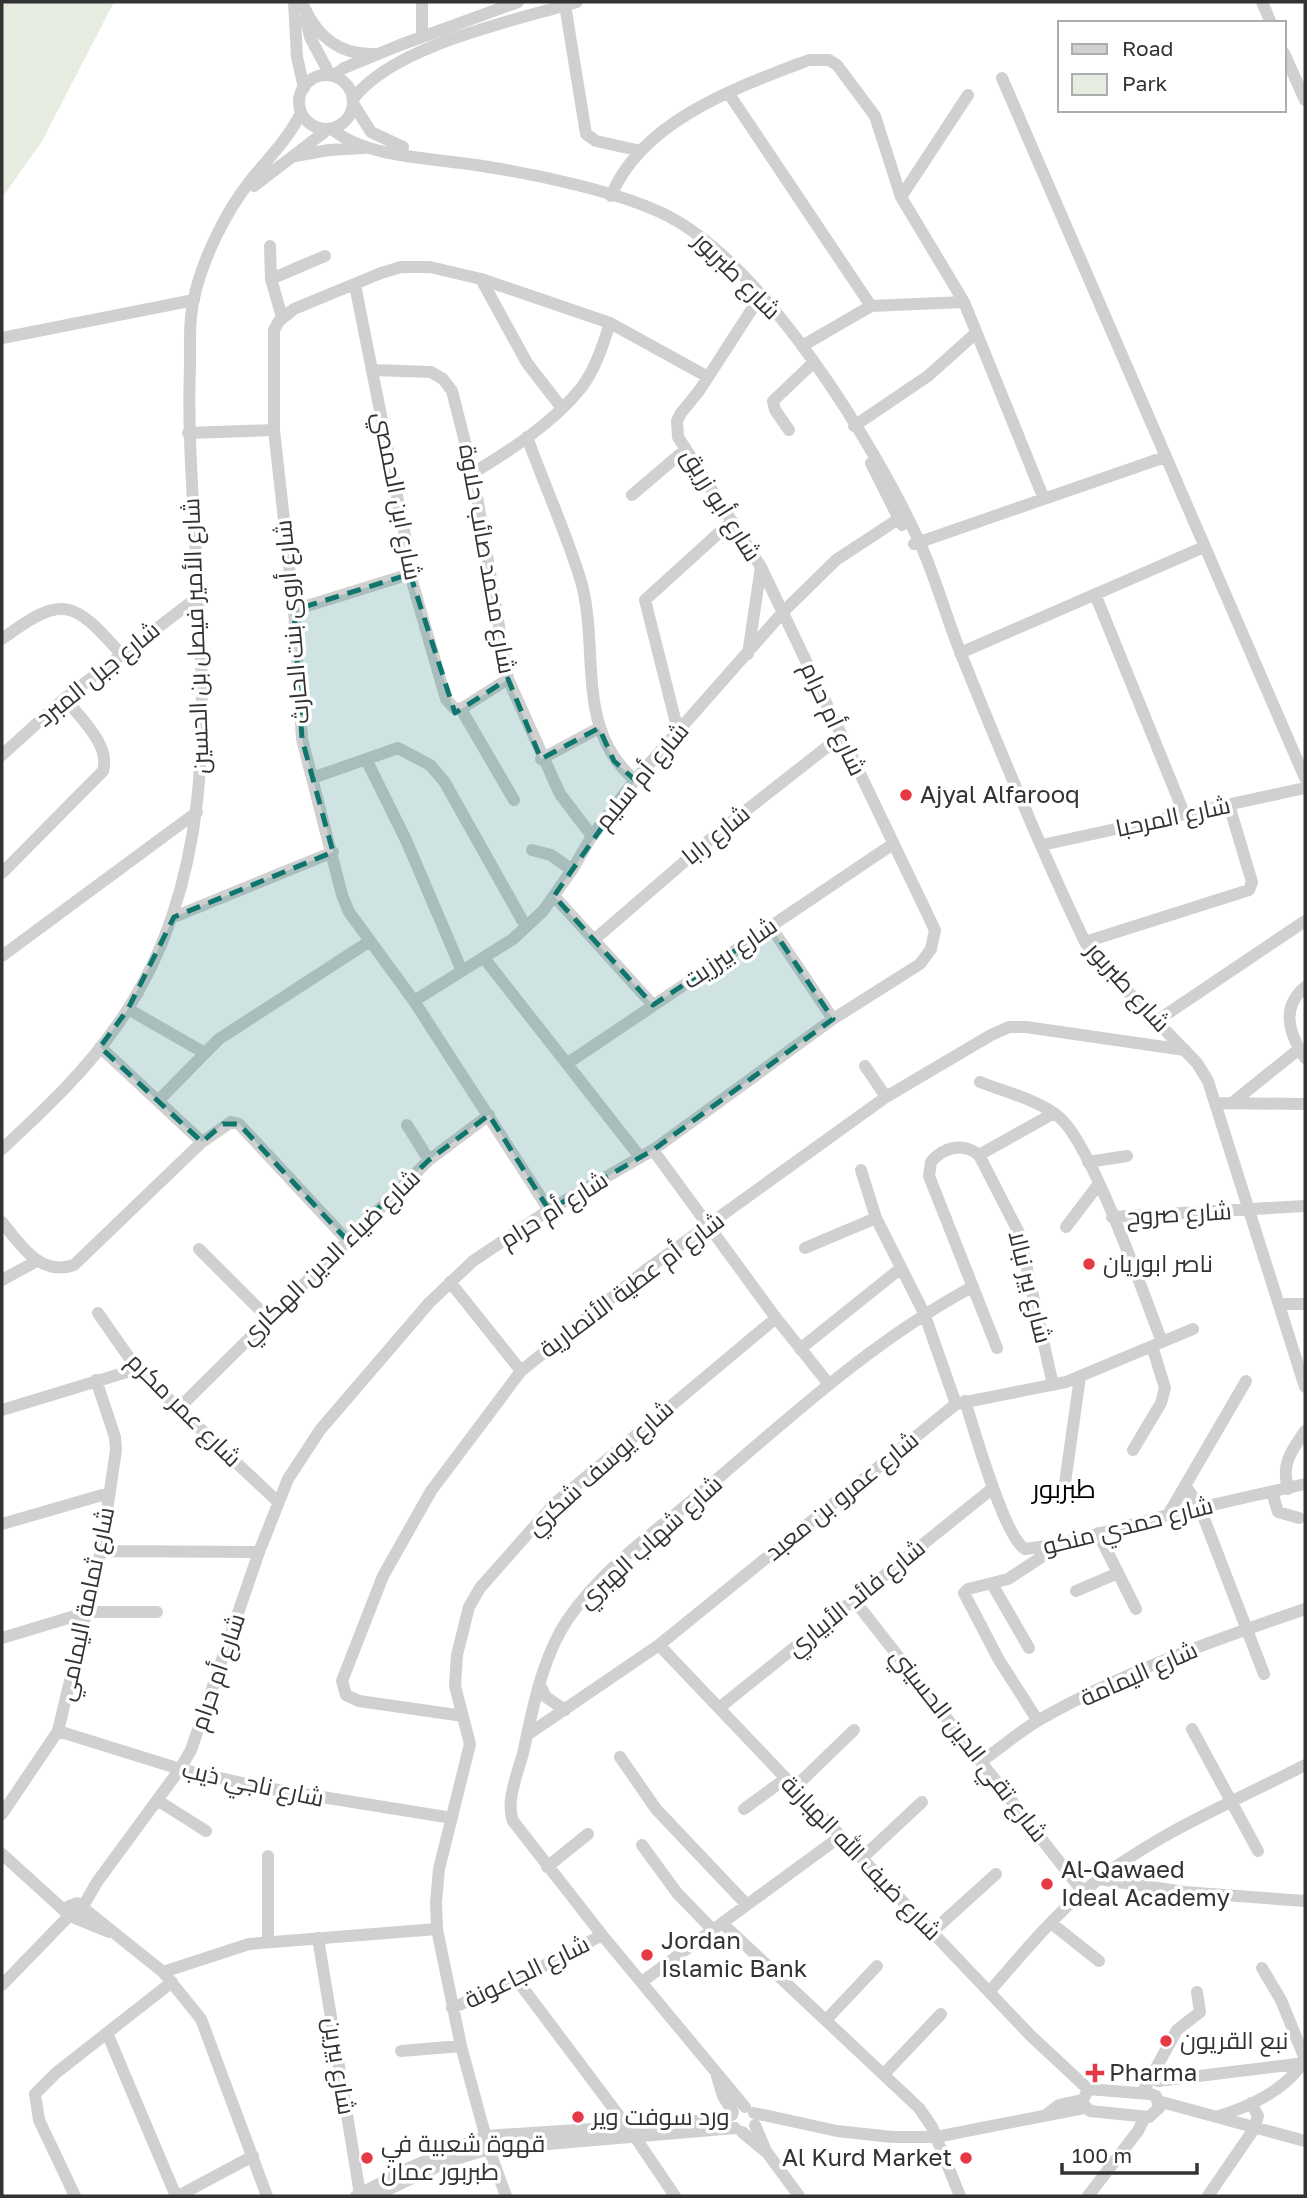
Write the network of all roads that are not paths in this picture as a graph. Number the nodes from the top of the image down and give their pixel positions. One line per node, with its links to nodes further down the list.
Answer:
1 (422, 2): 7 (street)
2 (518, 2): 7 (street)
3 (1262, 2): 6 (street)
4 (301, 4): 8 (street); 10 (street); 12 (street)
5 (571, 4): 16 (street); 20 (street)
6 (1270, 21)
7 (422, 36): 8 (street)
8 (379, 54): 10 (street)
9 (1286, 57): 15 (street)
10 (332, 76): 12 (street); 16 (street)
11 (1002, 78): 50 (street)
12 (304, 88): 17 (street)
13 (729, 94): 20 (street); 25 (street); 34 (street)
14 (968, 95): 25 (street)
15 (1305, 100)
16 (354, 102): 18 (street); 22 (street, شارع طبربور)
17 (301, 113): 18 (street); 23 (street, شارع الأمير فيصل بن الحسين)
18 (329, 130): 19 (street, شارع طبربور); 21 (street, شارع الأمير فيصل بن الحسين)
19 (371, 148): 21 (street); 22 (street, شارع طبربور)
20 (641, 150): 24 (street)
21 (288, 158): 23 (street, شارع الأمير فيصل بن الحسين)
22 (440, 159): 24 (street, شارع طبربور)
23 (240, 197): 32 (street, شارع الأمير فيصل بن الحسين)
24 (611, 197): 31 (street, شارع طبربور)
25 (901, 197): 33 (street)
26 (270, 246): 28 (street)
27 (325, 256): 28 (street)
28 (271, 279): 35 (street)
29 (481, 279): 30 (street); 36 (street); 43 (street)
30 (355, 285): 35 (street); 41 (street, شارع ابن الحمصي)
31 (761, 295): 39 (street, شارع طبربور); 42 (street, شارع أبو زريق)
32 (194, 300): 38 (street); 47 (street, شارع الأمير فيصل بن الحسين)
33 (964, 302): 34 (street); 37 (street)
34 (871, 306): 39 (street)
35 (282, 317): 44 (street, شارع أروى بنت الحارث)
36 (611, 323): 42 (street); 43 (street)
37 (976, 334): 46 (street); 53 (street)
38 (2, 338)
39 (802, 346): 40 (street, شارع طبربور)
40 (814, 362): 45 (street); 46 (street, شارع طبربور)
41 (373, 370): 51 (street, شارع محمد صائب حلاوة); 59 (street, شارع ابن الحمصي)
42 (708, 377): 49 (street, شارع أبو زريق)
43 (561, 407): 48 (street)
44 (274, 430): 47 (street); 62 (street, شارع أروى بنت الحارث)
45 (789, 430)
46 (857, 430): 54 (street, شارع طبربور)
47 (188, 433): 61 (street, شارع الأمير فيصل بن الحسين)
48 (527, 437): 51 (street); 71 (street)
49 (686, 449): 52 (street); 55 (street, شارع أبو زريق)
50 (1165, 457): 53 (street); 57 (street)
51 (474, 473): 68 (street, شارع محمد صائب حلاوة)
52 (632, 495)
53 (1044, 499): 56 (street)
54 (901, 514): 56 (street, شارع طبربور); 63 (street, شارع أم سليم)
55 (732, 521): 58 (street, شارع أبو زريق); 72 (street)
56 (917, 547): 65 (street, شارع طبربور)
57 (1203, 547): 60 (street); 77 (street)
58 (761, 567): 63 (street, شارع أبو زريق); 67 (street)
59 (410, 574): 62 (street); 70 (street, شارع ابن الحمصي)
60 (1095, 594): 65 (street); 84 (street)
61 (198, 597): 66 (street, شارع جبل المبرد); 83 (street, شارع الأمير فيصل بن الحسين)
62 (294, 611): 78 (street, شارع أروى بنت الحارث)
63 (783, 612): 67 (street, شارع أم سليم); 73 (street, شارع أم حرام)
64 (2, 639): 66 (street)
65 (960, 653): 87 (street, شارع طبربور)
66 (121, 654): 69 (street, شارع جبل المبرد)
67 (748, 655): 72 (street, شارع أم سليم)
68 (508, 679): 70 (street); 75 (street, شارع محمد صائب حلاوة)
69 (65, 698): 74 (street, شارع جبل المبرد); 91 (street)
70 (455, 707): 81 (street, شارع ابن الحمصي)
71 (599, 728): 75 (street); 79 (street)
72 (678, 731): 79 (street, شارع أم سليم)
73 (841, 736): 86 (street, شارع أم حرام); 97 (street, شارع رابا)
74 (2, 755)
75 (541, 759): 85 (street, شارع محمد صائب حلاوة)
76 (367, 761): 78 (street); 95 (street); 102 (street)
77 (1304, 774)
78 (312, 778): 89 (street, شارع أروى بنت الحارث)
79 (635, 780): 85 (street, شارع أم سليم)
80 (1305, 788): 82 (street, شارع المرحبا)
81 (514, 800)
82 (1229, 805): 84 (street, شارع المرحبا); 99 (street)
83 (197, 811): 93 (street, شارع الأمير فيصل بن الحسين); 100 (street)
84 (1184, 813): 87 (street, شارع المرحبا)
85 (592, 835): 90 (street, شارع أم سليم)
86 (893, 844): 96 (street, شارع بيرزيت); 107 (street, شارع أم حرام)
87 (1042, 845): 99 (street, شارع طبربور)
88 (532, 850): 90 (street)
89 (333, 852): 93 (street); 98 (street, شارع أروى بنت الحارث)
90 (572, 870): 92 (street, شارع أم سليم)
91 (2, 873)
92 (554, 895): 95 (street, شارع أم سليم); 97 (street)
93 (174, 917): 106 (street, شارع الأمير فيصل بن الحسين)
94 (1305, 921): 108 (street)
95 (526, 927): 101 (street, شارع أم سليم)
96 (771, 927): 105 (street, شارع بيرزيت); 107 (street)
97 (595, 939): 105 (street)
98 (370, 941): 104 (street, شارع أروى بنت الحارث); 111 (street)
99 (1085, 942): 108 (street, شارع طبربور)
100 (2, 956)
101 (484, 958): 102 (street, شارع أم سليم); 113 (street)
102 (463, 971): 104 (street, شارع أم سليم)
103 (1305, 987): 112 (street)
104 (414, 1001): 122 (street, شارع أروى بنت الحارث)
105 (653, 1005): 113 (street, شارع بيرزيت)
106 (128, 1009): 109 (street, شارع الأمير فيصل بن الحسين); 111 (street)
107 (833, 1019): 126 (street, شارع أم حرام)
108 (1158, 1020): 110 (street, شارع طبربور)
109 (100, 1047): 117 (street); 125 (street, شارع الأمير فيصل بن الحسين)
110 (1185, 1050): 116 (street, شارع أم عطية الأنصارية); 118 (street, شارع طبربور)
111 (203, 1052): 117 (street)
112 (1302, 1054): 119 (street)
113 (568, 1063): 129 (street)
114 (865, 1066): 116 (street)
115 (980, 1082): 121 (street)
116 (886, 1097): 140 (street, شارع أم عطية الأنصارية)
117 (158, 1101): 124 (street)
118 (1216, 1103): 119 (street); 136 (street, شارع طبربور)
119 (1232, 1103): 120 (street)
120 (1305, 1104)
121 (1054, 1113): 127 (street); 131 (street)
122 (489, 1115): 130 (street, شارع ضياء الدين الهكاري); 135 (street, شارع أروى بنت الحارث)
123 (407, 1125): 130 (street)
124 (202, 1142): 142 (street); 145 (street)
125 (2, 1149)
126 (653, 1150): 129 (street, شارع أم حرام); 140 (street)
127 (979, 1155): 149 (street); 167 (street, شارع بير نبالا)
128 (1127, 1156): 131 (street)
129 (640, 1157): 135 (street, شارع أم حرام)
130 (429, 1160): 142 (street, شارع ضياء الدين الهكاري)
131 (1088, 1161): 133 (street)
132 (861, 1170): 138 (street, شارع حمدي منكو)
133 (1098, 1185): 137 (street); 141 (street)
134 (1305, 1206): 136 (street, شارع صروح)
135 (549, 1210): 148 (street, شارع أم حرام)
136 (1247, 1210): 137 (street, شارع صروح); 150 (street, شارع طبربور)
137 (1112, 1217): 157 (street)
138 (876, 1218): 143 (street); 146 (street, شارع حمدي منكو)
139 (2, 1222): 145 (street)
140 (707, 1227): 155 (street); 162 (street, شارع أم عطية الأنصارية)
141 (1066, 1227)
142 (346, 1239): 154 (street, شارع ضياء الدين الهكاري)
143 (805, 1248)
144 (199, 1249): 154 (street)
145 (35, 1262): 147 (street)
146 (901, 1268): 153 (street, شارع حمدي منكو); 159 (street)
147 (2, 1280)
148 (450, 1282): 162 (street); 181 (street, شارع أم حرام)
149 (972, 1287): 153 (street, شارع شهاب الهبري); 158 (street)
150 (1279, 1304): 151 (street); 160 (street, شارع طبربور)
151 (1305, 1304)
152 (98, 1313): 161 (street, شارع عمر مكرم)
153 (924, 1313): 166 (street, شارع شهاب الهبري); 169 (street, شارع حمدي منكو)
154 (268, 1318): 170 (street, شارع ضياء الدين الهكاري)
155 (776, 1318): 159 (street); 206 (street, شارع يوسف شكري)
156 (1193, 1329): 157 (street, شارع عمرو بن معبد)
157 (1157, 1344): 163 (street, شارع عمرو بن معبد); 173 (street)
158 (997, 1348)
159 (800, 1349): 166 (street)
160 (1302, 1363): 168 (street, شارع طبربور)
161 (137, 1369): 164 (street); 170 (street, شارع عمر مكرم)
162 (521, 1371): 206 (street, شارع أم عطية الأنصارية)
163 (1080, 1377): 167 (street, شارع عمرو بن معبد); 174 (street)
164 (96, 1380): 171 (street); 180 (street, شارع ثمامة اليمامي)
165 (1246, 1381): 176 (street)
166 (828, 1383): 203 (street, شارع شهاب الهبري)
167 (1053, 1385): 169 (street, شارع عمرو بن معبد)
168 (1305, 1386)
169 (960, 1403): 177 (street, شارع حمدي منكو); 200 (street, شارع عمرو بن معبد)
170 (179, 1408): 181 (street, شارع عمر مكرم)
171 (2, 1410)
172 (1305, 1431): 178 (street)
173 (1133, 1450)
174 (1065, 1483)
175 (1305, 1484): 178 (street, شارع حمدي منكو)
176 (1185, 1485): 182 (street); 183 (street)
177 (993, 1488): 187 (street, شارع حمدي منكو); 193 (street, شارع فائد الأبياري)
178 (1288, 1489): 179 (street, شارع حمدي منكو)
179 (1272, 1492): 182 (street, شارع حمدي منكو); 184 (street)
180 (109, 1493): 185 (street); 188 (street, شارع ثمامة اليمامي)
181 (277, 1501): 189 (street, شارع أم حرام)
182 (1200, 1508): 183 (street, شارع حمدي منكو); 198 (street)
183 (1168, 1515): 186 (street, شارع حمدي منكو)
184 (1299, 1518)
185 (2, 1524)
186 (1098, 1533): 187 (street, شارع حمدي منكو); 190 (street)
187 (1060, 1544): 191 (street)
188 (101, 1551): 189 (street); 196 (street, شارع ثمامة اليمامي)
189 (258, 1552): 215 (street, شارع أم حرام)
190 (1118, 1573): 192 (street); 194 (street)
191 (992, 1584): 201 (street); 207 (street)
192 (1076, 1591)
193 (854, 1600): 204 (street, شارع فائد الأبياري); 213 (street, شارع تقي الدين الحسيني)
194 (1136, 1609)
195 (1305, 1609): 198 (street, شارع اليمامة)
196 (88, 1612): 197 (street); 199 (street); 210 (street, شارع ثمامة اليمامي)
197 (157, 1612)
198 (1246, 1629): 202 (street); 207 (street, شارع اليمامة)
199 (2, 1638)
200 (659, 1645): 204 (street, شارع ضيف الله الهبارنة); 205 (street, شارع عمرو بن معبد)
201 (1029, 1647)
202 (1264, 1674)
203 (540, 1685): 205 (street); 211 (street, شارع شهاب الهبري)
204 (719, 1708): 216 (street, شارع ضيف الله الهبارنة)
205 (565, 1710): 211 (street, شارع عمرو بن معبد)
206 (463, 1716): 222 (street, شارع يوسف شكري)
207 (1038, 1721): 213 (street, شارع اليمامة)
208 (1192, 1729): 218 (street)
209 (854, 1730): 216 (street)
210 (58, 1731): 215 (street, شارع ناجي ذيب); 221 (street, شارع ثمامة اليمامي)
211 (527, 1735): 234 (street, شارع شهاب الهبري)
212 (620, 1757): 240 (street)
213 (983, 1760): 238 (street, شارع تقي الدين الحسيني)
214 (1305, 1765): 218 (street)
215 (180, 1769): 217 (street, شارع أم حرام); 222 (street, شارع ناجي ذيب)
216 (789, 1783): 220 (street); 225 (street, شارع ضيف الله الهبارنة)
217 (157, 1800): 223 (street); 241 (street, شارع أم حرام)
218 (1232, 1801): 227 (street); 232 (street)
219 (922, 1802): 230 (street)
220 (744, 1809)
221 (2, 1814)
222 (452, 1818): 244 (street, شارع يوسف شكري)
223 (206, 1831)
224 (588, 1834): 234 (street)
225 (841, 1836): 230 (street, شارع ضيف الله الهبارنة); 240 (street)
226 (642, 1844): 243 (street)
227 (1258, 1851)
228 (2, 1853): 233 (street)
229 (268, 1856): 248 (street)
230 (862, 1857): 245 (street, شارع ضيف الله الهبارنة)
231 (2, 1861): 233 (street)
232 (1119, 1865): 236 (street); 237 (street)
233 (15, 1866): 241 (street)
234 (547, 1867): 246 (street, شارع شهاب الهبري)
235 (996, 1874): 245 (street)
236 (1100, 1879): 237 (street); 238 (street)
237 (1145, 1885): 239 (street)
238 (1083, 1892): 242 (street)
239 (1305, 1900)
240 (747, 1905): 243 (street)
241 (75, 1910): 252 (street); 255 (street, شارع أم حرام)
242 (1051, 1923): 249 (street); 256 (street)
243 (717, 1926): 254 (street); 260 (street)
244 (437, 1928): 247 (street); 258 (street, شارع يوسف شكري)
245 (933, 1931): 256 (street, شارع ضيف الله الهبارنة)
246 (602, 1935): 253 (street, شارع الجاعونة); 254 (street, شارع شهاب الهبري)
247 (318, 1938): 248 (street); 281 (street, شارع بيرين)
248 (268, 1941): 252 (street)
249 (1099, 1961)
250 (877, 1966): 260 (street)
251 (1262, 1968): 264 (street)
252 (168, 1977): 261 (street); 280 (street)
253 (517, 1980): 258 (street, شارع الجاعونة); 275 (street)
254 (643, 1981): 271 (street, شارع شهاب الهبري)
255 (2, 1985)
256 (989, 1992): 268 (street, شارع ضيف الله الهبارنة)
257 (1196, 1992): 266 (street)
258 (452, 2008): 262 (street, شارع يوسف شكري)
259 (942, 2014): 265 (street)
260 (826, 2020): 265 (street)
261 (107, 2033): 282 (street); 283 (street)
262 (461, 2046): 263 (street); 278 (street, شارع يوسف شكري)
263 (401, 2052)
264 (1305, 2062): 266 (street); 269 (street)
265 (884, 2074): 276 (street)
266 (1157, 2075): 267 (street); 270 (street)
267 (1142, 2093): 268 (street); 270 (street)
268 (1084, 2098): 270 (street); 276 (street)
269 (1251, 2103): 272 (street); 273 (street)
270 (1154, 2106): 272 (street); 290 (street)
271 (746, 2116): 274 (street); 274 (street); 275 (street); 276 (street); 279 (street)
272 (1216, 2117): 273 (street)
273 (1254, 2129): 277 (street); 291 (street)
274 (738, 2130): 275 (street); 279 (street)
275 (631, 2132): 278 (street); 287 (street)
276 (936, 2137): 289 (street)
277 (1305, 2141)
278 (487, 2143): 281 (street); 285 (street); 286 (street, شارع يوسف شكري)
279 (766, 2151): 288 (street)
280 (253, 2156): 283 (street); 284 (street)
281 (358, 2195)
282 (75, 2196)
283 (177, 2196)
284 (267, 2196)
285 (374, 2196)
286 (506, 2196)
287 (675, 2196)
288 (799, 2196)
289 (960, 2196)
290 (1088, 2196)
291 (1208, 2196)

